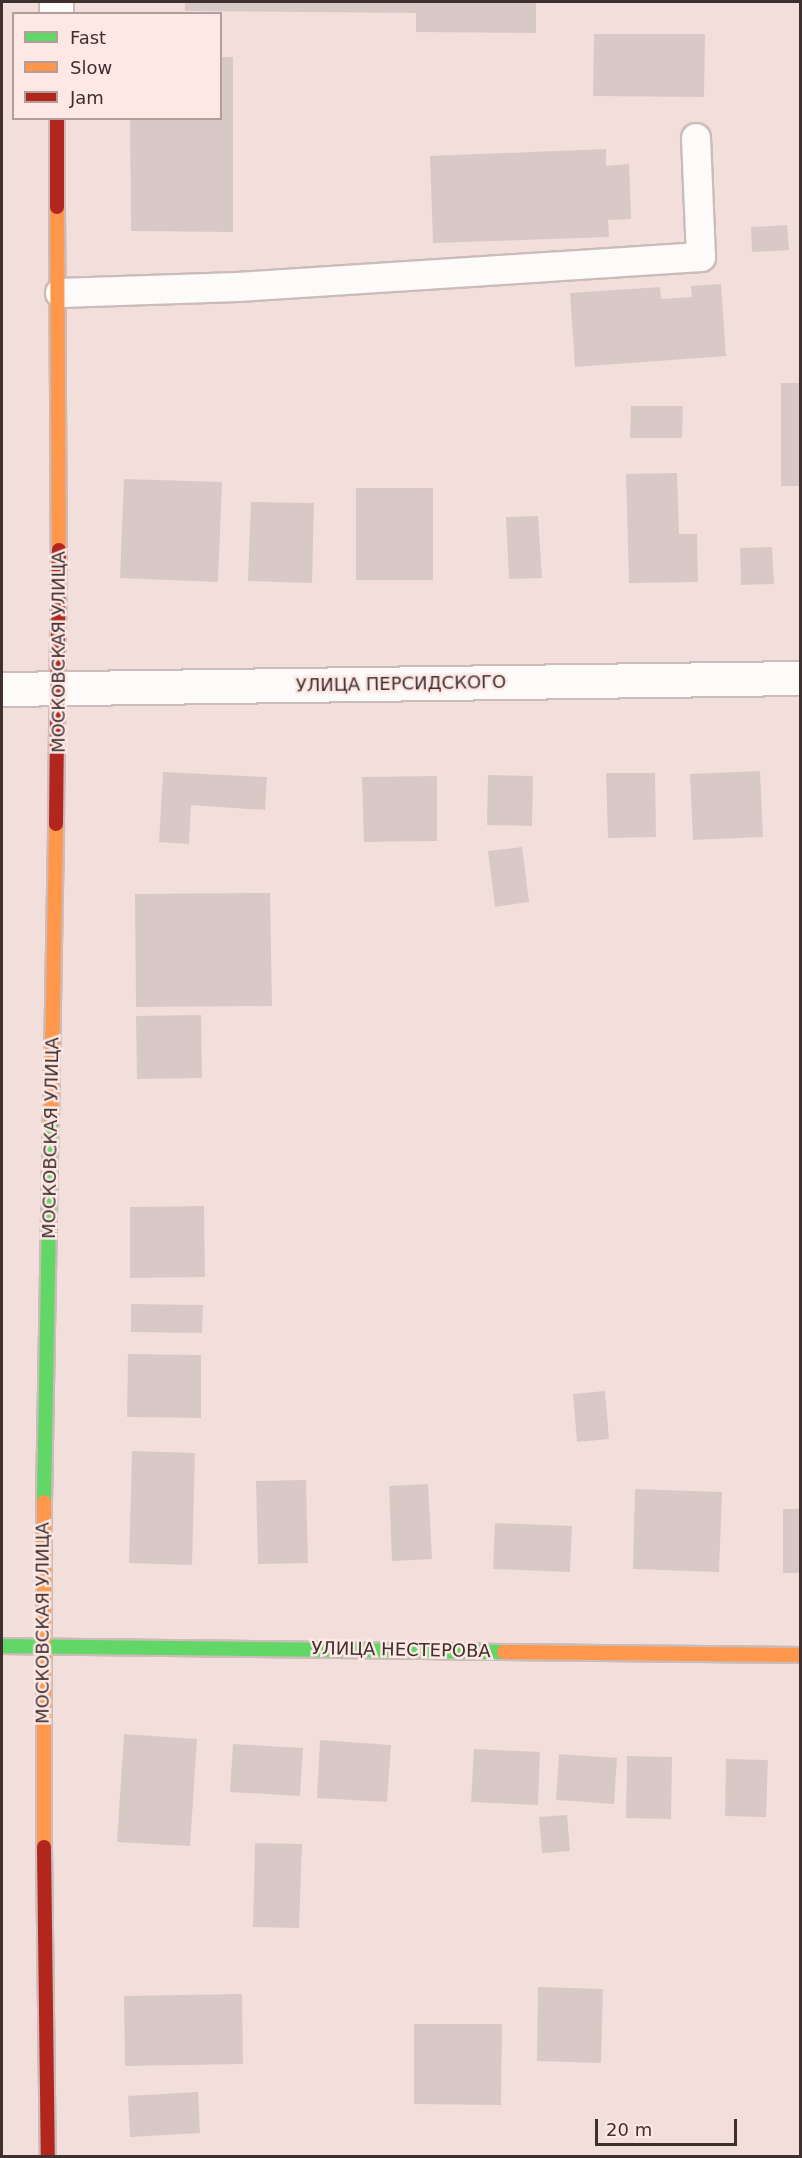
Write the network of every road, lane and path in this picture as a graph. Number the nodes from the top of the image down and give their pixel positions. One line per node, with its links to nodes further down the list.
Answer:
1 (57, 120): 3 (street, МОСКОВСКАЯ УЛИЦА)
2 (696, 138): 3 (lane)
3 (60, 293): 6 (street, МОСКОВСКАЯ УЛИЦА)
4 (801, 678): 6 (street, УЛИЦА ПЕРСИДСКОГО)
5 (2, 689): 6 (street, УЛИЦА ПЕРСИДСКОГО)
6 (59, 689): 8 (street, МОСКОВСКАЯ УЛИЦА)
7 (2, 1646): 8 (street, УЛИЦА НЕСТЕРОВА)
8 (41, 1646): 9 (street, УЛИЦА НЕСТЕРОВА); 10 (street, МОСКОВСКАЯ УЛИЦА)
9 (801, 1655)
10 (48, 2157)

